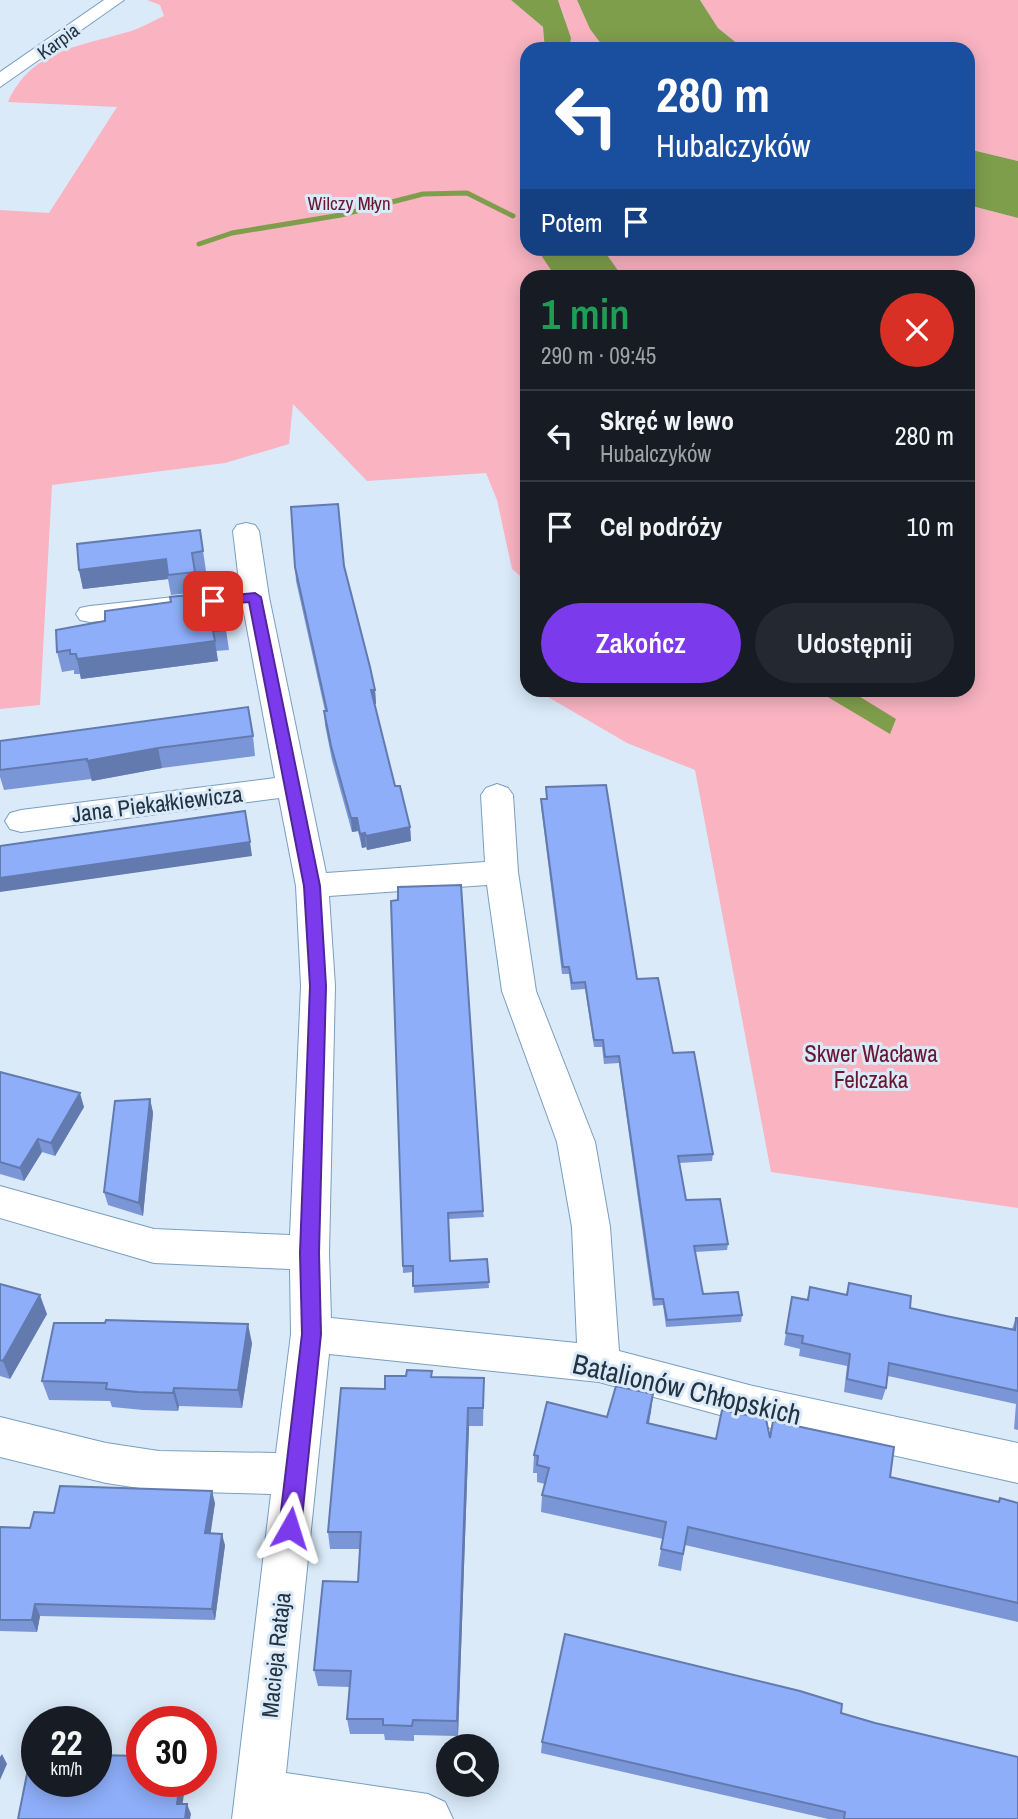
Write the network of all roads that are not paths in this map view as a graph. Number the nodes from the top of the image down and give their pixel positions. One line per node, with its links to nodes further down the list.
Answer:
1 (116, 0): 2 (street, Karpia)
2 (0, 81)
3 (246, 531): 4 (street, Macieja Rataja)
4 (255, 597): 5 (street); 6 (street, Macieja Rataja)
5 (90, 614)
6 (293, 786): 8 (street, Jana Piekałkiewicza); 10 (street, Macieja Rataja)
7 (497, 794): 9 (street)
8 (22, 821)
9 (502, 872): 10 (street); 14 (street)
10 (312, 886): 12 (street, Macieja Rataja)
11 (0, 1202): 12 (street)
12 (309, 1253): 13 (street, Macieja Rataja)
13 (311, 1334): 14 (street, Batalionów Chłopskich); 17 (street, Macieja Rataja)
14 (599, 1364): 16 (street, Batalionów Chłopskich)
15 (0, 1437): 17 (street)
16 (1018, 1463)
17 (296, 1474): 18 (street, Macieja Rataja)
18 (259, 1807): 19 (street)
19 (428, 1819)

